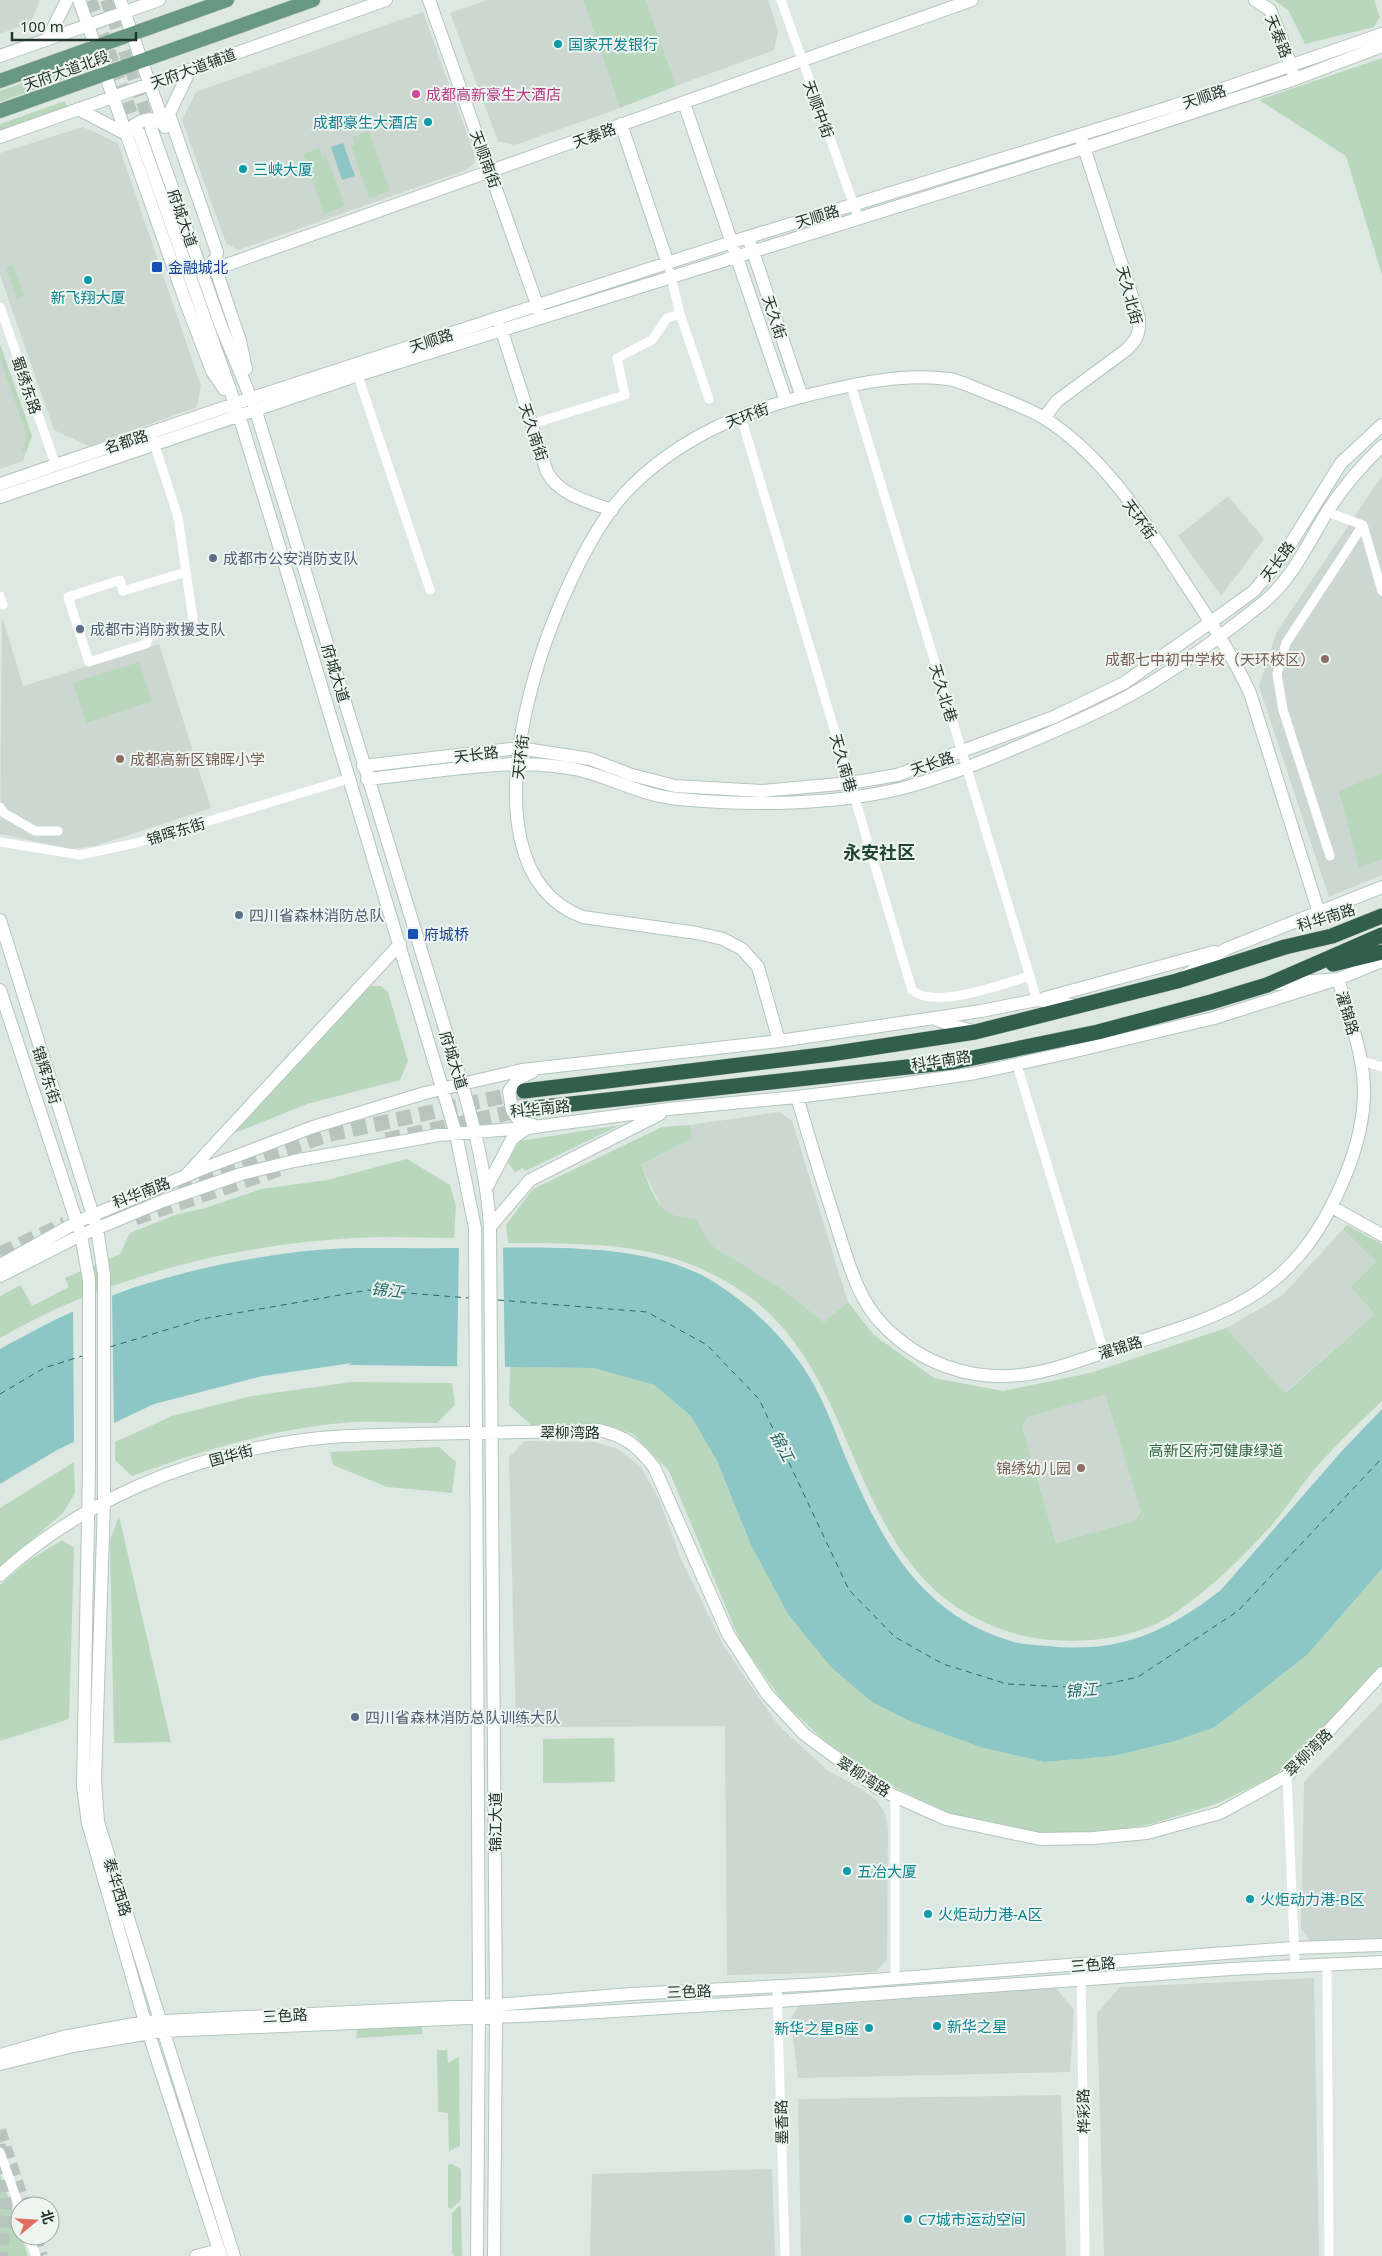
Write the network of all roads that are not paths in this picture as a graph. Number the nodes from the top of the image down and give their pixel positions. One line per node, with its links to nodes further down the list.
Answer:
1 (67, 0): 15 (street)
2 (79, 0): 12 (street)
3 (159, 0): 11 (street)
4 (228, 0): 13 (main road, 天府大道北段)
5 (313, 0): 19 (main road, 天府大道北段)
6 (386, 0): 21 (street, 天府大道辅道)
7 (429, 0): 38 (street, 天顺南街)
8 (781, 0): 20 (street, 天顺中街)
9 (972, 0): 20 (street, 天泰路)
10 (1255, 0): 22 (street, 天泰路)
11 (122, 6): 12 (street); 13 (street)
12 (88, 25): 15 (street); 17 (street)
13 (132, 34): 17 (main road, 天府大道北段); 19 (street)
14 (1382, 34): 22 (street, 天顺路)
15 (47, 40): 18 (street)
16 (1382, 46): 22 (street, 天顺路)
17 (95, 47): 23 (street); 24 (main road, 天府大道北段)
18 (0, 56)
19 (141, 61): 23 (main road, 天府大道北段); 25 (street)
20 (802, 61): 27 (street, 天泰路); 39 (street, 天顺中街)
21 (190, 70): 25 (street, 天府大道辅道); 45 (street)
22 (1293, 73): 35 (street, 天顺路); 37 (street, 天顺路)
23 (104, 74): 26 (street); 29 (main road, 天府大道北段)
24 (0, 81)
25 (150, 84): 26 (street, 天府大道辅道); 31 (street)
26 (112, 97): 28 (street, 天府大道辅道); 34 (street)
27 (684, 103): 30 (street, 天泰路); 41 (street, 天久街)
28 (78, 109): 34 (street); 36 (street, 天府大道辅道)
29 (0, 111)
30 (621, 124): 38 (street, 天泰路); 44 (street)
31 (164, 125): 34 (street); 45 (street)
32 (151, 128): 56 (street, 府城大道)
33 (139, 133): 57 (street, 府城大道)
34 (126, 134): 57 (street)
35 (1080, 134): 37 (street, 天久北街); 39 (street, 天顺路)
36 (0, 137)
37 (1084, 148): 39 (street, 天顺路); 59 (street, 天久北街)
38 (491, 172): 45 (street, 天泰路); 48 (street, 天顺南街)
39 (856, 211): 40 (street, 天顺路); 42 (street, 天顺路)
40 (749, 237): 41 (street, 天顺路); 42 (street, 天久街)
41 (732, 242): 43 (street, 天久街); 44 (street, 天顺路)
42 (753, 250): 43 (street, 天顺路); 53 (street, 天久街)
43 (737, 255): 46 (street, 天顺路); 55 (street, 天久街)
44 (668, 264): 46 (street); 48 (street, 天顺路)
45 (215, 269): 56 (street)
46 (671, 277): 48 (street, 天顺路); 49 (street)
47 (0, 307): 64 (street, 蜀绣东路)
48 (540, 312): 50 (street, 天顺路)
49 (680, 314): 54 (street); 60 (street)
50 (499, 324): 51 (street, 天顺路); 60 (street, 天久南街)
51 (356, 370): 56 (street, 天顺路); 72 (street)
52 (851, 385): 53 (street, 天环街); 59 (street, 天环街); 77 (street, 天久北巷)
53 (802, 397): 55 (street, 天环街)
54 (709, 399)
55 (786, 401): 58 (street, 天环街)
56 (253, 403): 57 (street, 名都路); 79 (street, 府城大道)
57 (236, 409): 62 (street, 名都路); 81 (street, 府城大道)
58 (741, 417): 67 (street, 天环街); 83 (street, 天久南巷)
59 (1044, 418): 74 (street, 天环街)
60 (532, 424): 67 (street, 天久南街)
61 (1382, 425): 74 (street, 天长路)
62 (152, 438): 64 (street, 名都路); 66 (street); 71 (street)
63 (1382, 446): 68 (street, 天长路)
64 (55, 463): 65 (street, 名都路)
65 (0, 484)
66 (0, 497)
67 (612, 510): 76 (street, 天环街)
68 (1327, 512): 69 (street); 75 (street, 天长路)
69 (1363, 524): 70 (street); 88 (street)
70 (1378, 566): 73 (street)
71 (186, 572): 71 (street)
72 (430, 590)
73 (1382, 591)
74 (1211, 622): 75 (street, 天环街); 77 (street, 天长路)
75 (1220, 637): 80 (street, 天长路); 91 (street, 天环街)
76 (519, 748): 78 (street, 天环街); 79 (street, 天长路); 83 (street, 天长路)
77 (962, 752): 80 (street, 天久北巷); 83 (street, 天长路)
78 (517, 763): 82 (street, 天长路); 84 (street, 天长路); 110 (street, 天环街)
79 (363, 766): 82 (street, 府城大道)
80 (967, 769): 84 (street, 天长路); 100 (street, 天久北巷)
81 (348, 779): 87 (street, 锦晖东街); 94 (street, 府城大道)
82 (367, 779): 117 (street, 府城大道)
83 (850, 783): 84 (street, 天久南巷)
84 (854, 796): 100 (street, 天久南巷)
85 (0, 807): 86 (street)
86 (58, 831)
87 (0, 842)
88 (1330, 856)
89 (1382, 887): 91 (street)
90 (1378, 910): 95 (highway); 95 (highway, 科华南路)
91 (1319, 913): 96 (street)
92 (0, 920): 131 (street, 锦辉东街)
93 (1376, 937): 99 (highway, 科华南路)
94 (400, 944): 119 (street, 府城大道); 128 (street)
95 (1285, 947): 102 (highway, 科华南路)
96 (1226, 949): 102 (street); 105 (street)
97 (1382, 952): 99 (highway)
98 (1382, 961): 101 (street)
99 (1295, 973): 103 (highway, 科华南路)
100 (1030, 976): 105 (street, 天久北巷)
101 (1338, 979): 103 (street); 111 (street); 112 (street, 濯锦路)
102 (1178, 981): 106 (highway, 科华南路)
103 (1267, 985): 109 (highway, 科华南路)
104 (0, 990): 132 (street, 锦辉东街)
105 (1037, 1000): 106 (street, 科华南路); 107 (street, 科华南路)
106 (1078, 1006): 108 (highway, 科华南路)
107 (934, 1019): 108 (street); 110 (street, 科华南路)
108 (975, 1032): 120 (highway, 科华南路)
109 (1098, 1032): 111 (street, 科华南路); 113 (highway, 科华南路)
110 (779, 1041): 116 (street, 科华南路)
111 (1067, 1054): 114 (street, 科华南路)
112 (1362, 1061): 115 (street); 130 (street, 濯锦路)
113 (953, 1062): 118 (street); 122 (highway, 科华南路)
114 (1017, 1064): 118 (street, 科华南路); 142 (street)
115 (1382, 1067)
116 (540, 1068): 117 (street, 科华南路); 124 (street)
117 (462, 1084): 119 (street, 科华南路); 126 (street, 府城大道)
118 (902, 1084): 121 (street, 科华南路)
119 (442, 1089): 127 (street, 府城大道); 128 (street, 科华南路)
120 (524, 1091)
121 (797, 1097): 123 (street, 科华南路); 142 (street, 濯锦路)
122 (526, 1109)
123 (669, 1109): 124 (street, 科华南路); 133 (street)
124 (541, 1126): 125 (street, 科华南路)
125 (527, 1128): 126 (street, 科华南路); 129 (street)
126 (476, 1131): 127 (street, 科华南路); 129 (street, 府城大道)
127 (456, 1134): 135 (street, 科华南路); 144 (street, 府城大道)
128 (185, 1176): 131 (street, 科华南路)
129 (488, 1187): 133 (street, 府城大道)
130 (1332, 1207): 134 (street); 137 (street); 142 (street, 濯锦路)
131 (93, 1215): 132 (street, 科华南路); 135 (street, 锦辉东街)
132 (77, 1222): 136 (street, 锦辉东街); 138 (street, 科华南路)
133 (490, 1227): 143 (street, 府城大道)
134 (1382, 1227)
135 (97, 1228): 136 (street, 科华南路); 139 (street, 锦辉东街)
136 (81, 1235): 140 (street, 科华南路); 141 (street, 锦辉东街)
137 (1382, 1235)
138 (0, 1265)
139 (104, 1275): 147 (street, 泰华西路)
140 (0, 1276)
141 (89, 1280): 148 (street, 泰华西路)
142 (1104, 1352)
143 (492, 1388): 146 (street, 锦江大道)
144 (476, 1389): 145 (street, 锦江大道)
145 (477, 1433): 146 (street, 国华街); 147 (street, 国华街); 163 (street, 锦江大道)
146 (492, 1433): 152 (street, 翠柳湾路); 164 (street, 锦江大道)
147 (104, 1502): 148 (street, 国华街); 165 (street, 泰华西路)
148 (86, 1512): 149 (street, 国华街); 166 (street, 泰华西路)
149 (0, 1575)
150 (1382, 1673): 151 (street, 翠柳湾路)
151 (1287, 1776): 152 (street, 翠柳湾路); 154 (street)
152 (895, 1796): 159 (street)
153 (1382, 1945): 154 (street, 三色路)
154 (1293, 1948): 157 (street, 三色路); 158 (street)
155 (1382, 1962): 156 (street, 三色路)
156 (1327, 1964): 158 (street, 三色路); 178 (street)
157 (1081, 1965): 159 (street, 三色路); 160 (street, 桦彩路)
158 (1294, 1965): 160 (street, 三色路)
159 (895, 1978): 161 (street, 三色路)
160 (1081, 1979): 162 (street, 三色路); 177 (street, 桦彩路)
161 (778, 1987): 162 (street, 墨香路); 164 (street, 三色路)
162 (778, 2001): 164 (street, 三色路); 176 (street, 墨香路)
163 (478, 2011): 164 (street, 三色路); 165 (street, 三色路); 174 (street, 锦江大道)
164 (496, 2011): 175 (street, 锦江大道)
165 (161, 2026): 166 (street, 三色路); 173 (street, 泰华西路)
166 (147, 2027): 167 (street, 三色路); 168 (street, 三色路); 171 (street, 泰华西路)
167 (0, 2055)
168 (0, 2064)
169 (0, 2152): 170 (street)
170 (15, 2196)
171 (220, 2253): 172 (street)
172 (196, 2256)
173 (234, 2256)
174 (477, 2256)
175 (494, 2256)
176 (785, 2256)
177 (1085, 2256)
178 (1329, 2256)

